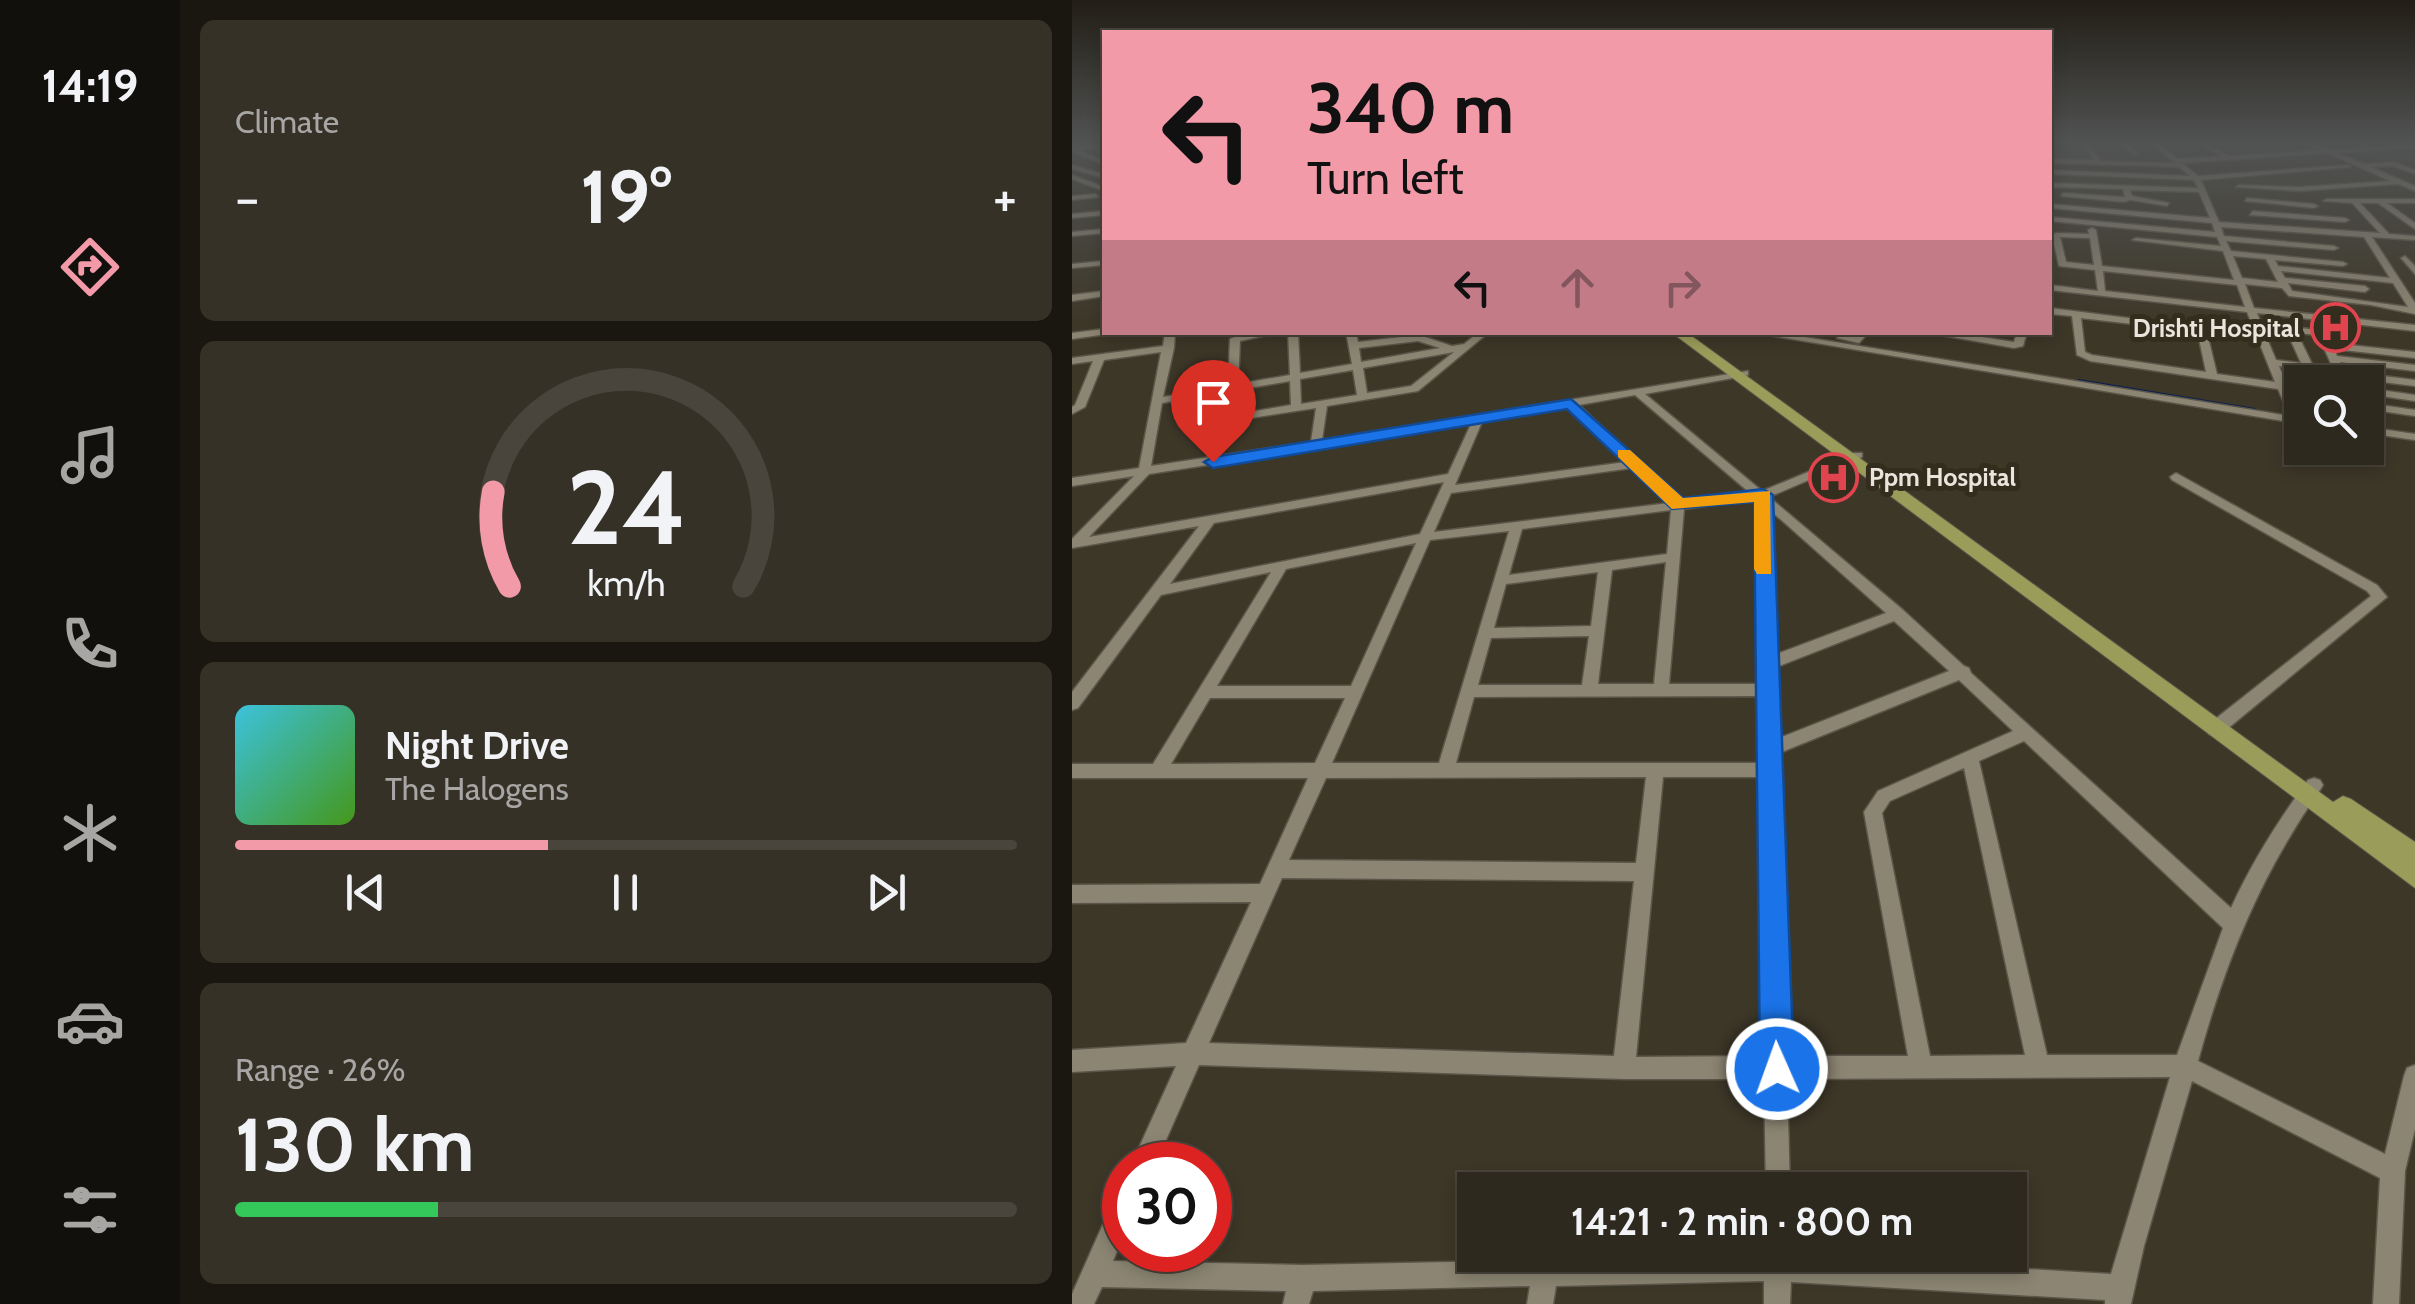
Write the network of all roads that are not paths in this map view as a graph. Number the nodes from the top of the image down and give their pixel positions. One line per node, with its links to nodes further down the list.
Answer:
1 (2161, 203): 8 (street)
2 (2208, 203): 20 (street)
3 (2249, 203): 14 (street)
4 (2275, 203): 9 (street)
5 (2329, 203): 18 (street)
6 (2357, 203): 30 (street)
7 (2382, 203): 23 (street)
8 (2168, 204): 16 (street)
9 (2286, 204): 11 (street)
10 (2052, 206): 12 (street)
11 (2314, 206)
12 (2091, 209): 16 (street); 19 (street)
13 (1102, 213): 15 (street)
14 (2254, 213): 18 (street); 22 (street)
15 (1072, 216)
16 (2172, 216): 20 (street)
17 (2052, 219): 19 (street)
18 (2345, 220): 27 (street)
19 (2092, 222): 21 (street); 28 (street)
20 (2216, 222): 22 (street); 29 (street)
21 (2132, 226): 29 (street); 32 (street)
22 (2261, 227): 25 (street)
23 (2414, 227)
24 (1102, 232): 26 (street)
25 (2324, 232): 27 (street); 34 (street)
26 (1072, 234)
27 (2362, 235): 30 (street); 50 (street)
28 (2093, 236): 41 (street); 44 (street)
29 (2221, 236): 34 (street); 36 (street)
30 (2388, 238): 31 (street)
31 (2410, 239): 35 (street)
32 (2136, 240): 33 (street); 47 (street)
33 (2182, 245): 36 (street); 49 (street)
34 (2334, 248): 42 (street)
35 (2414, 248)
36 (2228, 251): 37 (street); 51 (street)
37 (2269, 257): 42 (street); 45 (street)
38 (2405, 258): 46 (street)
39 (1102, 263): 43 (street)
40 (2052, 263): 41 (street)
41 (2062, 264): 44 (street)
42 (2344, 264): 48 (street)
43 (1072, 266)
44 (2098, 268): 47 (street); 56 (street)
45 (2274, 268): 48 (street); 52 (street)
46 (2414, 272)
47 (2143, 273): 49 (street)
48 (2355, 277): 50 (street); 55 (street)
49 (2192, 278): 51 (street)
50 (2395, 281): 62 (street)
51 (2240, 282): 52 (street); 61 (street)
52 (2281, 282): 55 (street); 58 (street)
53 (2052, 286): 56 (street)
54 (2052, 286): 61 (street)
55 (2366, 289): 60 (street)
56 (2102, 290): 61 (street)
57 (1102, 294): 59 (street)
58 (2293, 294): 60 (street); 64 (street)
59 (1072, 298)
60 (2374, 304): 62 (street); 66 (street)
61 (2252, 308): 64 (street); 67 (street); 68 (street)
62 (2414, 310)
63 (2052, 311): 65 (street)
64 (2300, 311): 66 (street)
65 (2076, 314): 100 (street); 100 (street)
66 (2385, 320): 68 (street)
67 (2259, 326): 69 (street); 92 (street)
68 (2414, 326)
69 (2291, 330): 84 (street); 94 (street)
70 (1102, 332): 83 (street)
71 (1170, 335): 87 (street)
72 (1260, 335): 105 (street)
73 (1294, 335): 101 (street)
74 (1351, 335): 85 (street)
75 (1482, 335): 86 (street)
76 (1681, 335): 99 (main road)
77 (1694, 335): 99 (main road)
78 (1773, 335): 120 (street)
79 (1829, 335): 80 (street)
80 (1865, 335)
81 (1960, 335): 82 (street)
82 (2021, 335)
83 (1072, 336)
84 (2326, 344): 89 (street); 95 (street)
85 (1352, 346): 88 (street); 96 (street)
86 (1469, 346): 88 (street); 111 (street)
87 (1169, 348): 90 (street); 113 (street)
88 (1451, 349): 96 (street)
89 (2414, 354)
90 (1100, 357): 91 (street); 106 (street)
91 (1072, 361)
92 (2271, 362): 93 (street); 104 (street)
93 (2299, 365)
94 (2308, 365)
95 (2336, 365)
96 (1354, 366): 101 (street); 111 (street)
97 (2414, 368): 98 (street)
98 (2384, 369)
99 (1739, 374): 107 (street); 125 (main road)
100 (2212, 375): 104 (street)
101 (1294, 377): 105 (street); 116 (street)
102 (2384, 378): 103 (street)
103 (2414, 383)
104 (2279, 386): 110 (street)
105 (1232, 387): 113 (street); 116 (street)
106 (1087, 390): 108 (street); 118 (street)
107 (1637, 392): 115 (street); 131 (street)
108 (1072, 393)
109 (2384, 394): 112 (street)
110 (2284, 395)
111 (1363, 398): 114 (street)
112 (2414, 398)
113 (1158, 402): 127 (street)
114 (1322, 404): 116 (street); 124 (street)
115 (1571, 404): 121 (street); 126 (street)
116 (1296, 408)
117 (2384, 409): 119 (street)
118 (1072, 411)
119 (2414, 413)
120 (2284, 417)
121 (1478, 420): 124 (street); 130 (street)
122 (2384, 433): 123 (street)
123 (2414, 437)
124 (1316, 446): 127 (street)
125 (1854, 456): 131 (street); 154 (main road)
126 (1635, 464): 130 (street); 132 (street)
127 (1144, 474): 129 (street); 136 (street)
128 (2176, 476): 154 (street)
129 (1072, 482)
130 (1450, 483): 133 (street); 135 (street)
131 (1763, 495): 132 (street); 142 (street); 145 (street)
132 (1678, 505): 134 (street); 137 (street)
133 (1209, 521): 136 (street); 141 (street)
134 (1516, 527): 135 (street); 140 (street)
135 (1424, 538): 139 (street); 152 (street)
136 (1073, 546)
137 (1674, 557): 138 (street); 149 (street)
138 (1606, 566): 140 (street); 143 (street)
139 (1280, 568): 141 (street); 151 (street)
140 (1503, 580): 144 (street)
141 (1156, 591): 153 (street)
142 (1898, 614): 145 (street); 146 (street)
143 (1597, 631): 144 (street); 148 (street)
144 (1487, 633): 147 (street)
145 (1765, 665): 150 (street)
146 (1964, 672): 155 (street); 156 (street)
147 (1472, 690): 148 (street); 162 (street)
148 (1589, 690): 149 (street)
149 (1661, 690): 150 (street)
150 (1766, 690): 156 (street)
151 (1206, 692): 152 (street); 160 (street)
152 (1354, 692): 161 (street)
153 (1072, 704)
154 (2221, 724): 163 (main road)
155 (2026, 732): 157 (street); 170 (street)
156 (1768, 760): 158 (street); 177 (street)
157 (1971, 760): 175 (street); 176 (street)
158 (1655, 769): 162 (street); 166 (street)
159 (1072, 771): 160 (street)
160 (1158, 771): 161 (street)
161 (1322, 771): 162 (street); 165 (street)
162 (1445, 772)
163 (2310, 790): 164 (main road); 167 (main road); 170 (street)
164 (2414, 857)
165 (1277, 869): 166 (street); 168 (street)
166 (1644, 872): 174 (street)
167 (2414, 876)
168 (1266, 893): 169 (street); 171 (street)
169 (1072, 894)
170 (2232, 922): 173 (street)
171 (1192, 1054): 172 (street); 174 (street); 179 (street)
172 (1072, 1060)
173 (2185, 1066): 176 (street); 181 (street); 188 (street)
174 (1624, 1068): 177 (street)
175 (1920, 1068): 176 (street); 177 (street)
176 (2039, 1068)
177 (1777, 1069): 180 (street)
178 (2414, 1076): 181 (street)
179 (1152, 1142)
180 (1778, 1172)
181 (2393, 1172): 192 (street)
182 (1102, 1256): 186 (street)
183 (1545, 1272): 187 (street); 190 (street)
184 (1778, 1272): 191 (street)
185 (1879, 1272): 188 (street)
186 (1094, 1274): 187 (street); 189 (street)
187 (1300, 1291)
188 (2120, 1296)
189 (1081, 1304)
190 (1540, 1304)
191 (1777, 1304)
192 (2386, 1304)

